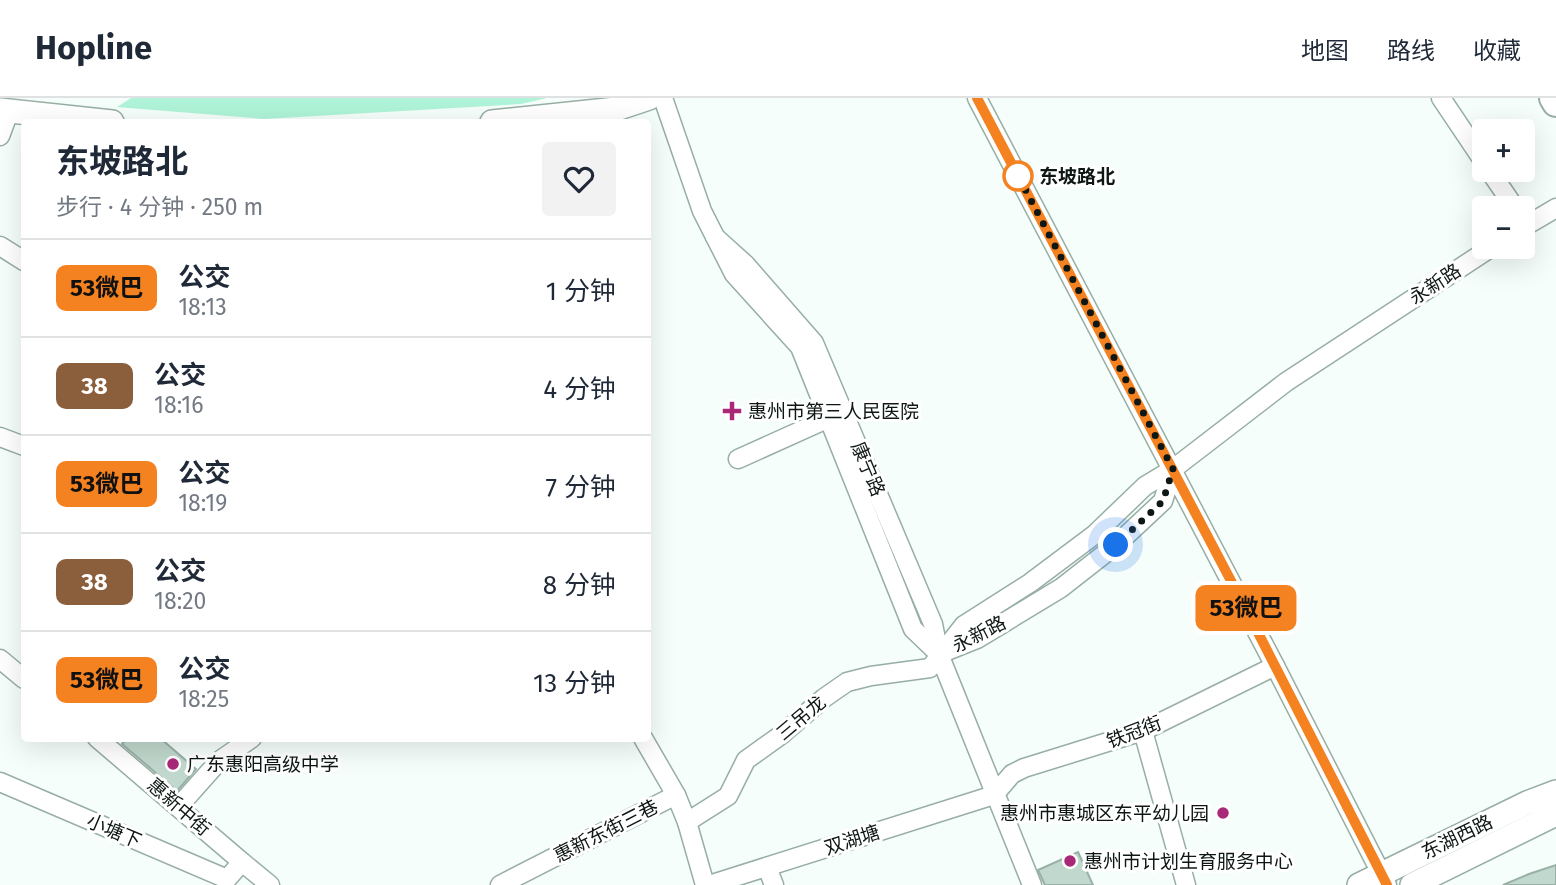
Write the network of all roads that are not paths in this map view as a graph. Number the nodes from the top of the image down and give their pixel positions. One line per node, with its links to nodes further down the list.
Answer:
1 (600, 98): 9 (main road)
2 (649, 98): 9 (main road)
3 (663, 98): 16 (street, 康宁路)
4 (977, 98): 24 (street)
5 (1441, 98): 13 (street)
6 (1553, 98): 7 (highway)
7 (1556, 103)
8 (4, 111): 10 (main road); 12 (street)
9 (572, 118): 11 (main road)
10 (87, 119)
11 (552, 119)
12 (0, 136)
13 (1472, 144)
14 (1556, 208): 15 (street)
15 (1535, 218)
16 (715, 237): 20 (street, 康宁路); 25 (street, 康宁路)
17 (0, 246): 18 (street)
18 (21, 259)
19 (1474, 259): 24 (street, 永新路)
20 (829, 418): 23 (street); 25 (street, 康宁路)
21 (0, 437): 22 (street)
22 (21, 445)
23 (738, 459)
24 (1173, 469): 25 (street, 永新路); 27 (street)
25 (939, 654): 35 (street, 康宁路); 39 (street, 三吊龙)
26 (0, 659): 28 (street)
27 (1275, 666): 29 (street, 铁冠街); 42 (street)
28 (21, 670)
29 (1143, 732): 35 (street, 铁冠街); 49 (street)
30 (102, 742): 37 (street, 惠新中街)
31 (246, 742): 37 (street)
32 (645, 742): 36 (street)
33 (0, 782): 43 (street, 小塘下)
34 (1556, 792): 42 (main road, 东湖西路)
35 (994, 795): 41 (street, 双湖塘); 48 (street, 康宁路)
36 (676, 796): 39 (street); 45 (street, 惠新东街三巷)
37 (179, 806): 40 (street, 惠新中街)
38 (1556, 814): 51 (main road, 东湖西路)
39 (687, 822): 46 (street)
40 (242, 863): 43 (street); 44 (street, 惠新中街)
41 (767, 867): 46 (street, 双湖塘); 47 (street)
42 (1385, 880): 50 (main road, 东湖西路)
43 (227, 882)
44 (270, 885)
45 (500, 885)
46 (707, 885)
47 (774, 885)
48 (1032, 885)
49 (1186, 885)
50 (1359, 885)
51 (1412, 885)

